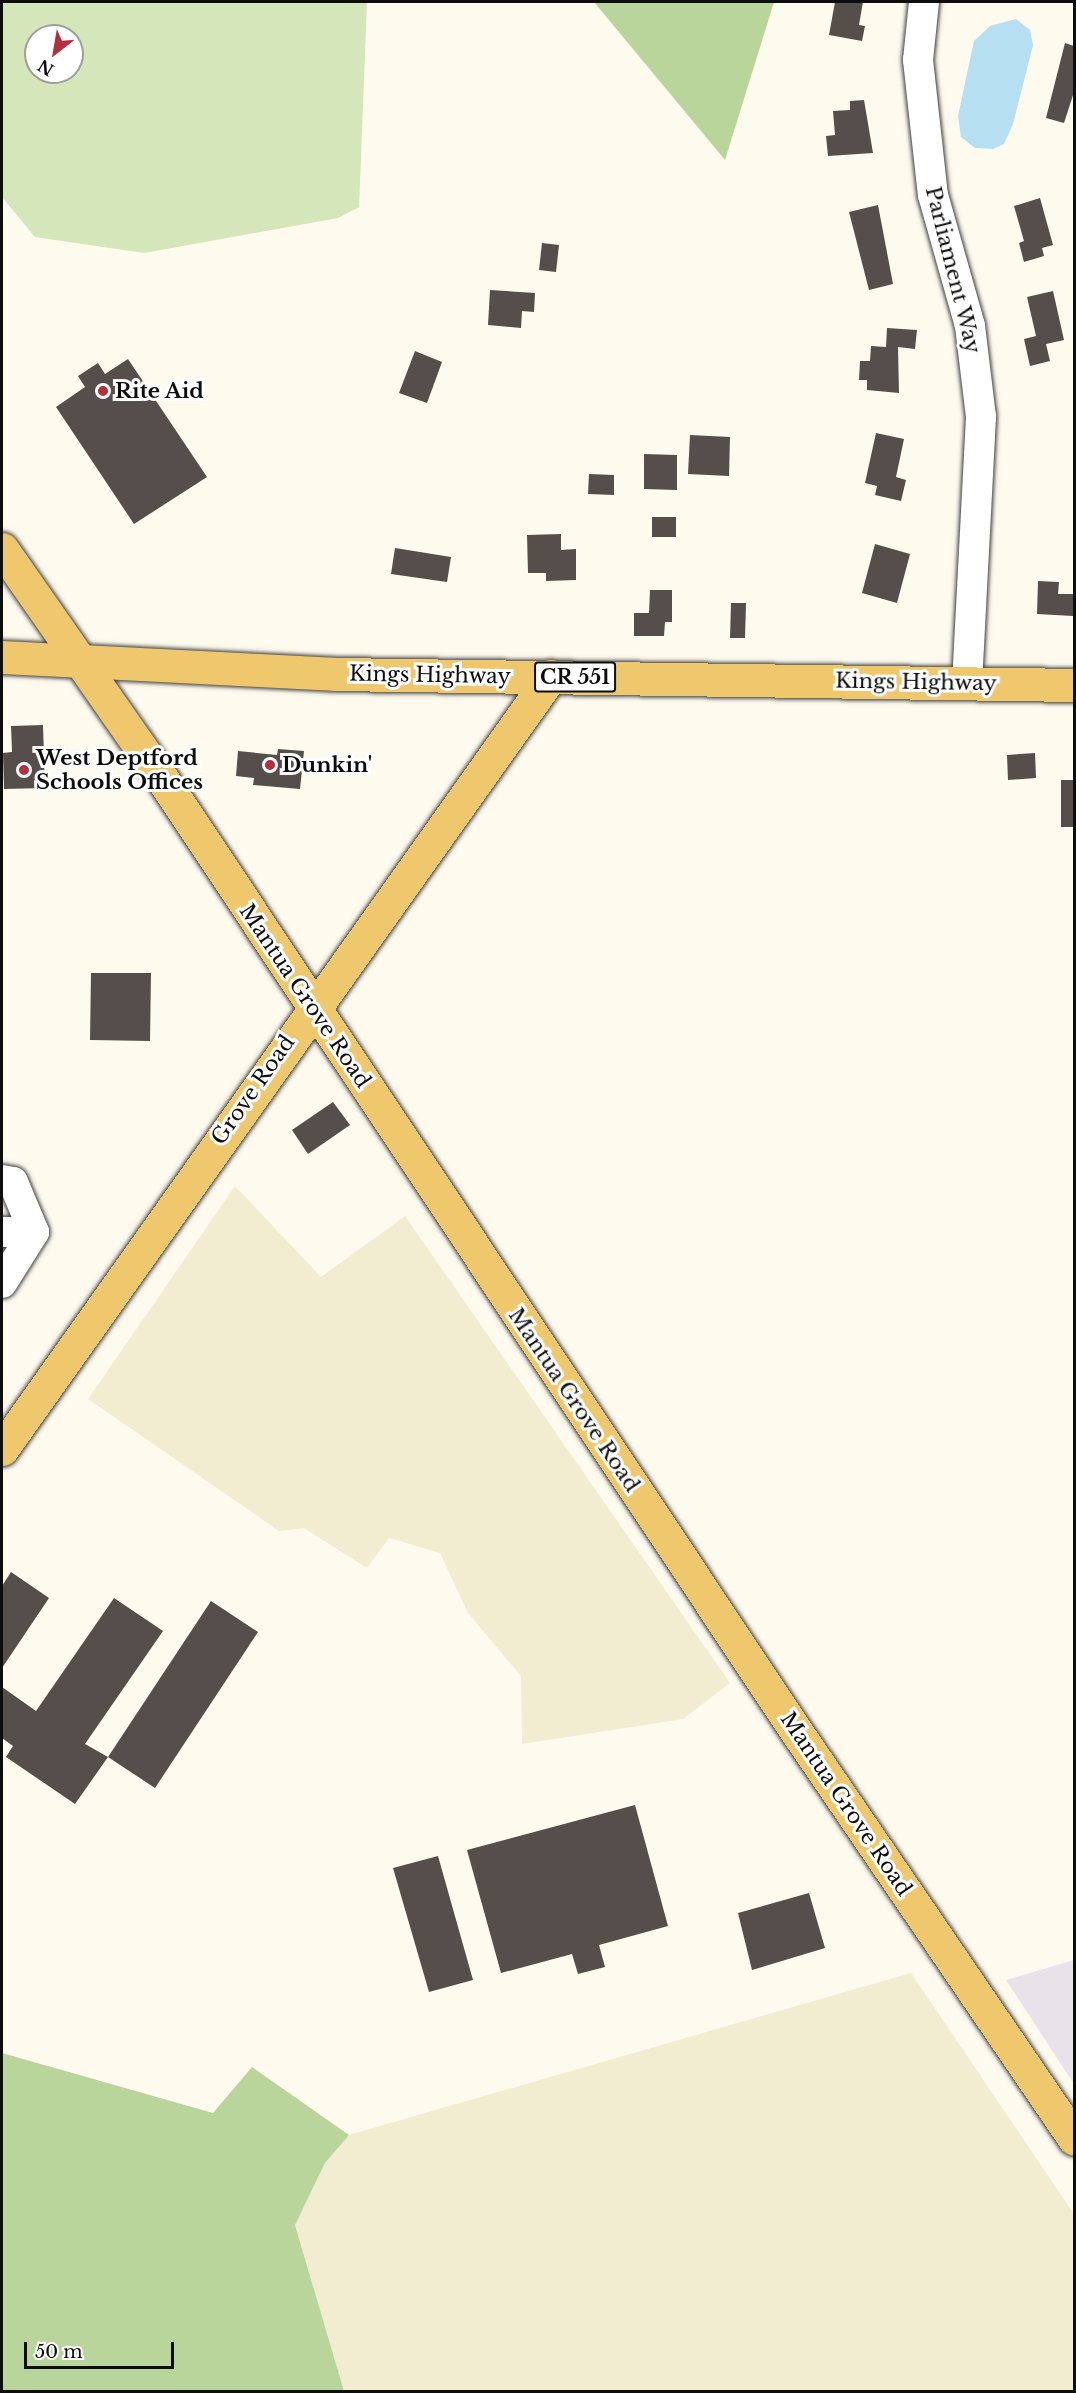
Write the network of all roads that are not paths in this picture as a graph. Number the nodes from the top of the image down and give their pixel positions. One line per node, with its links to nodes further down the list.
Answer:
1 (924, 2): 6 (street, Parliament Way)
2 (2, 549): 4 (main road, Mantua Grove Road)
3 (2, 657): 4 (main road, Kings Highway / CR 551)
4 (76, 661): 5 (main road, Kings Highway / CR 551); 8 (main road, Mantua Grove Road)
5 (551, 676): 6 (main road, Kings Highway / CR 551); 8 (main road, Grove Road)
6 (967, 683): 7 (main road, Kings Highway / CR 551)
7 (1074, 685)
8 (312, 1007): 13 (main road, Grove Road); 14 (main road, Mantua Grove Road)
9 (2, 1180): 11 (street)
10 (2, 1232): 11 (street)
11 (34, 1232): 12 (street)
12 (2, 1283)
13 (2, 1449)
14 (1074, 2139)

